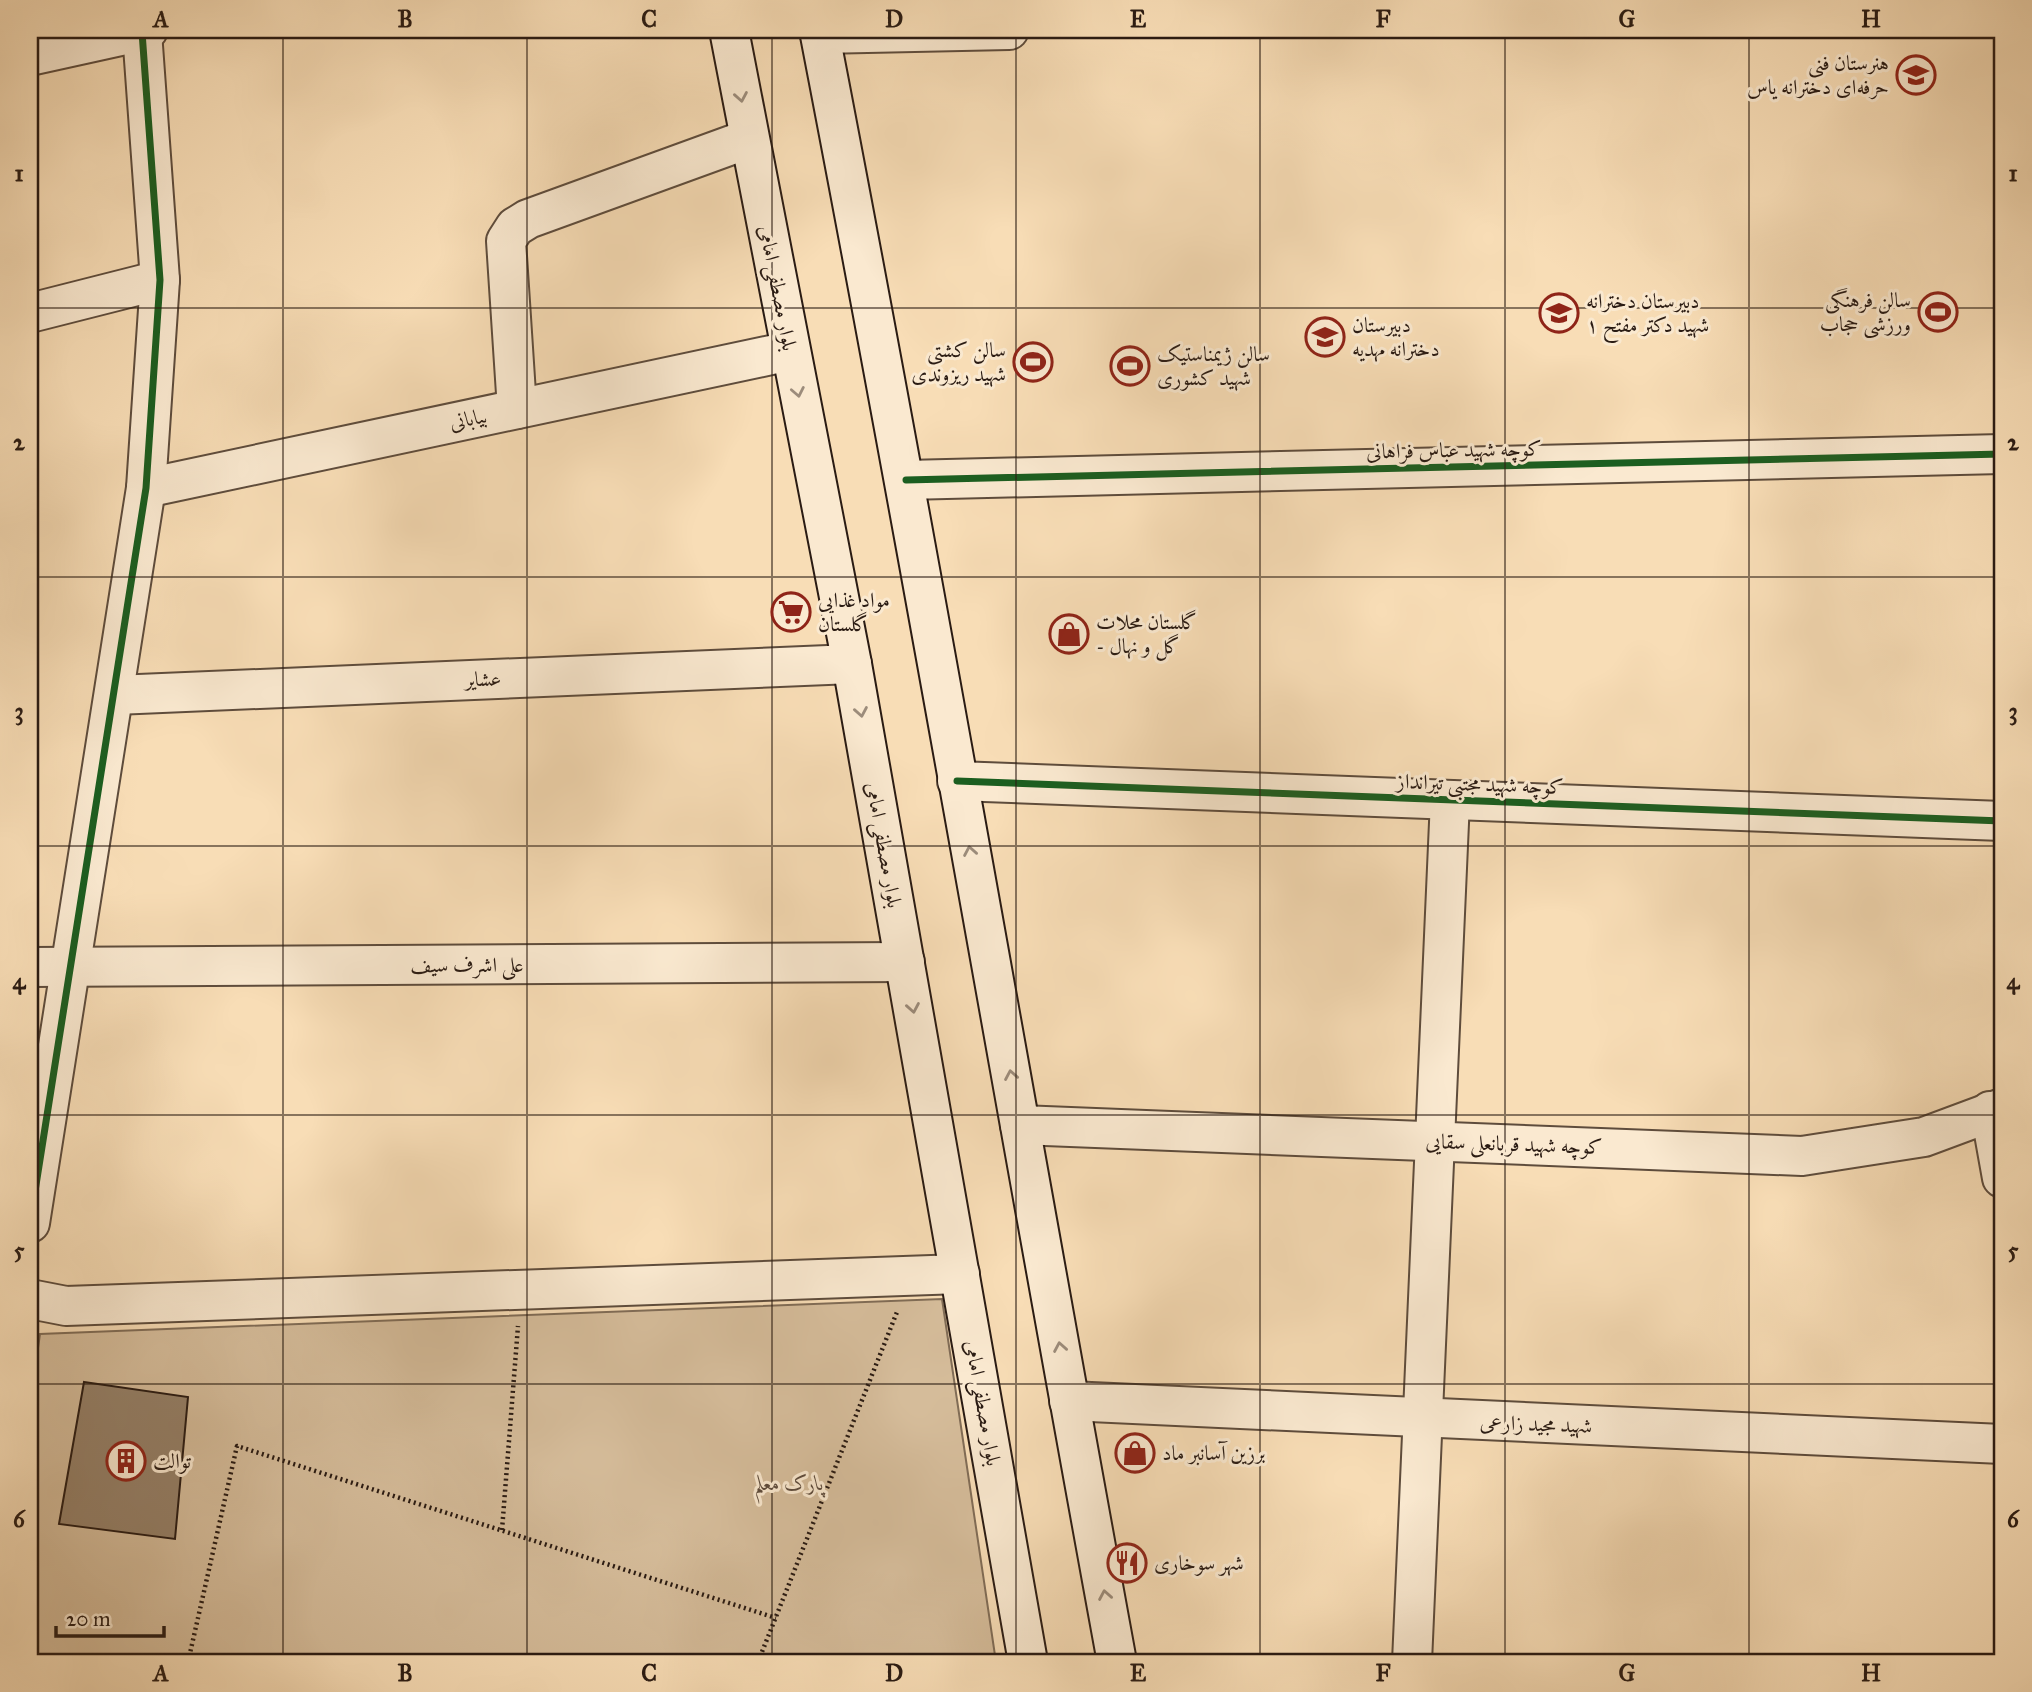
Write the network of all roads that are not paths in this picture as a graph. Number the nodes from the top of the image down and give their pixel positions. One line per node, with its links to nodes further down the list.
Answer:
1 (729, 30): 6 (street, بلوار مصطفی امامی, one-way to 6)
2 (1009, 30): 4 (street)
3 (145, 31): 5 (street); 7 (street)
4 (820, 32): 12 (street)
5 (30, 56)
6 (748, 139): 9 (street, بلوار مصطفی امامی); 10 (street)
7 (160, 280): 8 (street); 13 (street)
8 (30, 313)
9 (790, 351): 10 (street, بیابانی); 14 (street, بلوار مصطفی امامی, one-way to 14)
10 (517, 409): 13 (street, بیابانی)
11 (2002, 454): 12 (street, کوچه شهید عباس فراهانی)
12 (906, 480): 16 (street)
13 (146, 488): 15 (street)
14 (852, 664): 15 (street, عشایر); 19 (street, بلوار مصطفی امامی, one-way to 19)
15 (115, 695): 21 (street)
16 (957, 781): 17 (street, کوچه شهید مجتبی تیرانداز); 23 (street, one-way to 16)
17 (1450, 800): 18 (street, کوچه شهید مجتبی تیرانداز); 24 (street)
18 (2002, 821)
19 (905, 962): 21 (street, علی اشرف سیف); 27 (street, بلوار مصطفی امامی, one-way to 27)
20 (30, 967): 21 (street, علی اشرف سیف)
21 (72, 967): 26 (street)
22 (1996, 1110): 24 (street, کوچه شهید قربانعلی سقایی); 25 (street)
23 (1020, 1125): 24 (street, کوچه شهید قربانعلی سقایی); 29 (street, one-way to 23)
24 (1435, 1141): 30 (street)
25 (2002, 1178)
26 (30, 1223)
27 (960, 1274): 28 (street); 32 (street, بلوار مصطفی امامی)
28 (30, 1299)
29 (1069, 1401): 30 (street, شهید مجید زارعی); 33 (street, one-way to 29)
30 (1423, 1419): 31 (street, شهید مجید زارعی); 34 (street)
31 (2002, 1444)
32 (1028, 1662)
33 (1117, 1662)
34 (1412, 1662)

